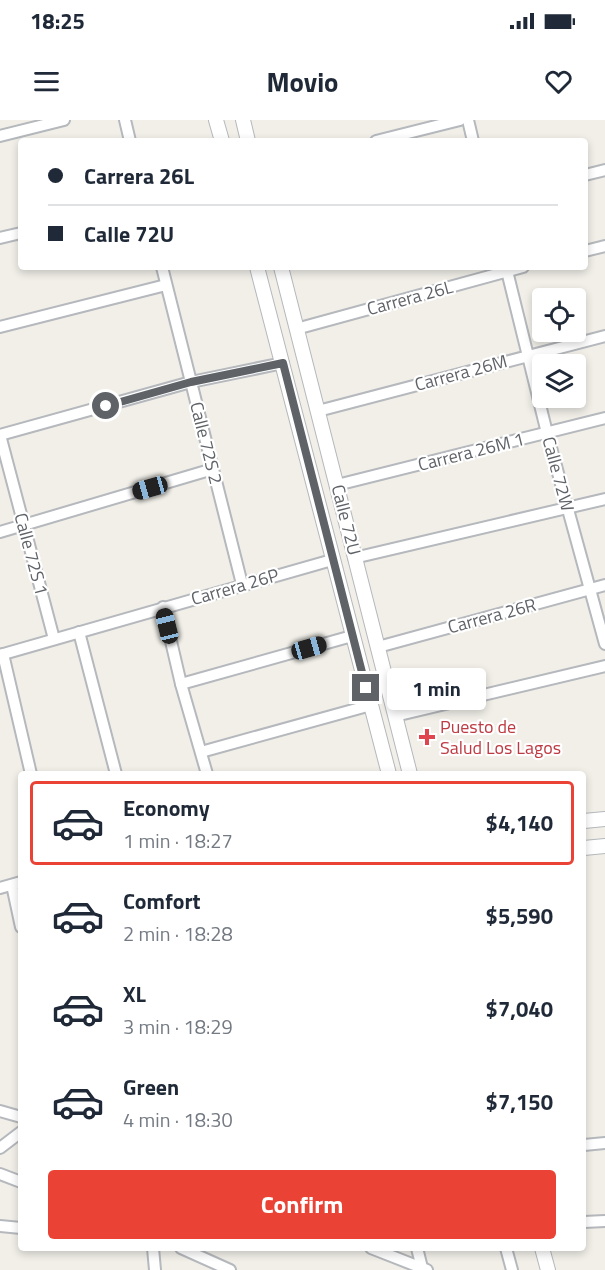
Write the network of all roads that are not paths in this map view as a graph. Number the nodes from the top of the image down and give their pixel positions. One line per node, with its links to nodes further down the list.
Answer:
1 (64, 120): 7 (street)
2 (124, 120): 8 (street)
3 (216, 120): 9 (street)
4 (243, 120): 10 (street)
5 (460, 120): 11 (street)
6 (468, 120): 12 (street)
7 (0, 136)
8 (129, 138)
9 (221, 138)
10 (247, 138)
11 (388, 138)
12 (472, 138)
13 (605, 170): 14 (street)
14 (588, 174)
15 (18, 234): 16 (street)
16 (0, 238)
17 (605, 246): 18 (street)
18 (588, 250)
19 (163, 270): 24 (street, Calle 72S 2)
20 (258, 270): 29 (street, Calle 72U)
21 (282, 270): 26 (street, Calle 72U)
22 (503, 270): 26 (street, Carrera 26L)
23 (506, 270): 28 (street, Calle 72W)
24 (166, 285): 25 (street); 30 (street, Calle 72S 2)
25 (0, 327)
26 (297, 329): 31 (street, Calle 72U)
27 (605, 336): 28 (street, Carrera 26M)
28 (528, 356): 31 (street, Carrera 26M); 33 (street, Calle 72W)
29 (283, 363): 30 (street); 42 (street, Calle 72U)
30 (191, 382): 34 (street); 35 (street, Calle 72S 2)
31 (318, 411): 36 (street, Calle 72U)
32 (605, 418): 33 (street, Carrera 26M 1)
33 (547, 433): 36 (street, Carrera 26M 1); 38 (street, Calle 72W)
34 (0, 435): 39 (street, Calle 72S 1)
35 (213, 469): 39 (street); 43 (street, Calle 72S 2)
36 (337, 485): 41 (street, Calle 72U)
37 (605, 499): 38 (street)
38 (567, 508): 41 (street); 45 (street, Calle 72W)
39 (24, 525): 40 (street); 49 (street, Calle 72S 1)
40 (0, 532)
41 (354, 558): 51 (street, Calle 72U)
42 (332, 560): 43 (street, Carrera 26P); 48 (street, Calle 72U)
43 (242, 584): 46 (street, Carrera 26P)
44 (605, 585): 45 (street, Carrera 26R)
45 (590, 590): 50 (street, Calle 72W); 51 (street, Carrera 26R)
46 (163, 607): 47 (street, Carrera 26P); 54 (street)
47 (79, 632): 49 (street, Carrera 26P); 59 (street)
48 (352, 636): 54 (street); 55 (street, Calle 72U)
49 (54, 639): 52 (street, Carrera 26P)
50 (605, 644)
51 (378, 647): 56 (street, Calle 72U)
52 (2, 654): 58 (street)
53 (605, 666): 56 (street)
54 (181, 684): 57 (street)
55 (371, 705): 57 (street); 61 (street, Calle 72U)
56 (395, 716): 62 (street, Calle 72U)
57 (201, 752): 60 (street)
58 (30, 771)
59 (115, 771)
60 (206, 771)
61 (386, 771)
62 (409, 771)
63 (605, 819): 64 (street)
64 (586, 821)
65 (605, 846): 66 (street)
66 (586, 848)
67 (17, 883): 68 (street)
68 (0, 888)
69 (0, 1111): 70 (street)
70 (18, 1116)
71 (18, 1134): 74 (street)
72 (605, 1143): 73 (street)
73 (586, 1145)
74 (0, 1148)
75 (0, 1174): 76 (street)
76 (18, 1181)
77 (605, 1221): 78 (street)
78 (586, 1222)
79 (0, 1226): 80 (street)
80 (18, 1228)
81 (153, 1251): 88 (street)
82 (188, 1251): 89 (street)
83 (378, 1251): 87 (street)
84 (418, 1251): 87 (street)
85 (507, 1251): 90 (street)
86 (543, 1251): 91 (street)
87 (424, 1269)
88 (155, 1270)
89 (230, 1270)
90 (512, 1270)
91 (548, 1270)

